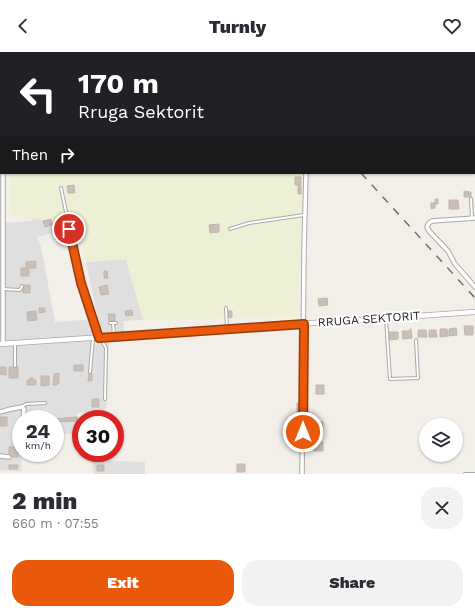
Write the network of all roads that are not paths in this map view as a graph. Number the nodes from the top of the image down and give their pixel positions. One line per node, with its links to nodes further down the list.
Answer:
1 (306, 174): 5 (street)
2 (2, 176): 10 (street)
3 (61, 188): 20 (lane)
4 (471, 200): 6 (lane)
5 (305, 215): 7 (lane); 16 (street)
6 (474, 218): 9 (street)
7 (230, 229)
8 (22, 286): 10 (lane)
9 (475, 286)
10 (3, 289): 11 (street)
11 (2, 305): 23 (street)
12 (226, 308): 17 (lane)
13 (475, 312): 14 (street, RRUGA SEKTORIT)
14 (386, 318): 16 (street, RRUGA SEKTORIT); 21 (lane)
15 (116, 323): 18 (lane)
16 (304, 324): 17 (street, RRUGA SEKTORIT); 32 (street)
17 (227, 329): 18 (street, RRUGA SEKTORIT)
18 (114, 337): 20 (street, RRUGA SEKTORIT)
19 (93, 338): 20 (street, RRUGA SEKTORIT); 22 (street, RRUGA SEKTORIT); 25 (lane)
20 (100, 338): 26 (lane)
21 (416, 340)
22 (15, 343): 23 (street, RRUGA SEKTORIT); 24 (lane)
23 (1, 344)
24 (15, 366)
25 (90, 372)
26 (105, 399)
27 (45, 403): 28 (lane)
28 (22, 407): 29 (street); 30 (street)
29 (24, 410)
30 (0, 412)
31 (313, 430): 32 (lane)
32 (303, 432): 34 (street)
33 (296, 437): 34 (lane)
34 (303, 442): 35 (street)
35 (303, 448): 36 (lane); 39 (street)
36 (313, 448)
37 (0, 456): 38 (street)
38 (9, 457)
39 (302, 474)
40 (465, 474): 41 (lane)
41 (475, 474)

